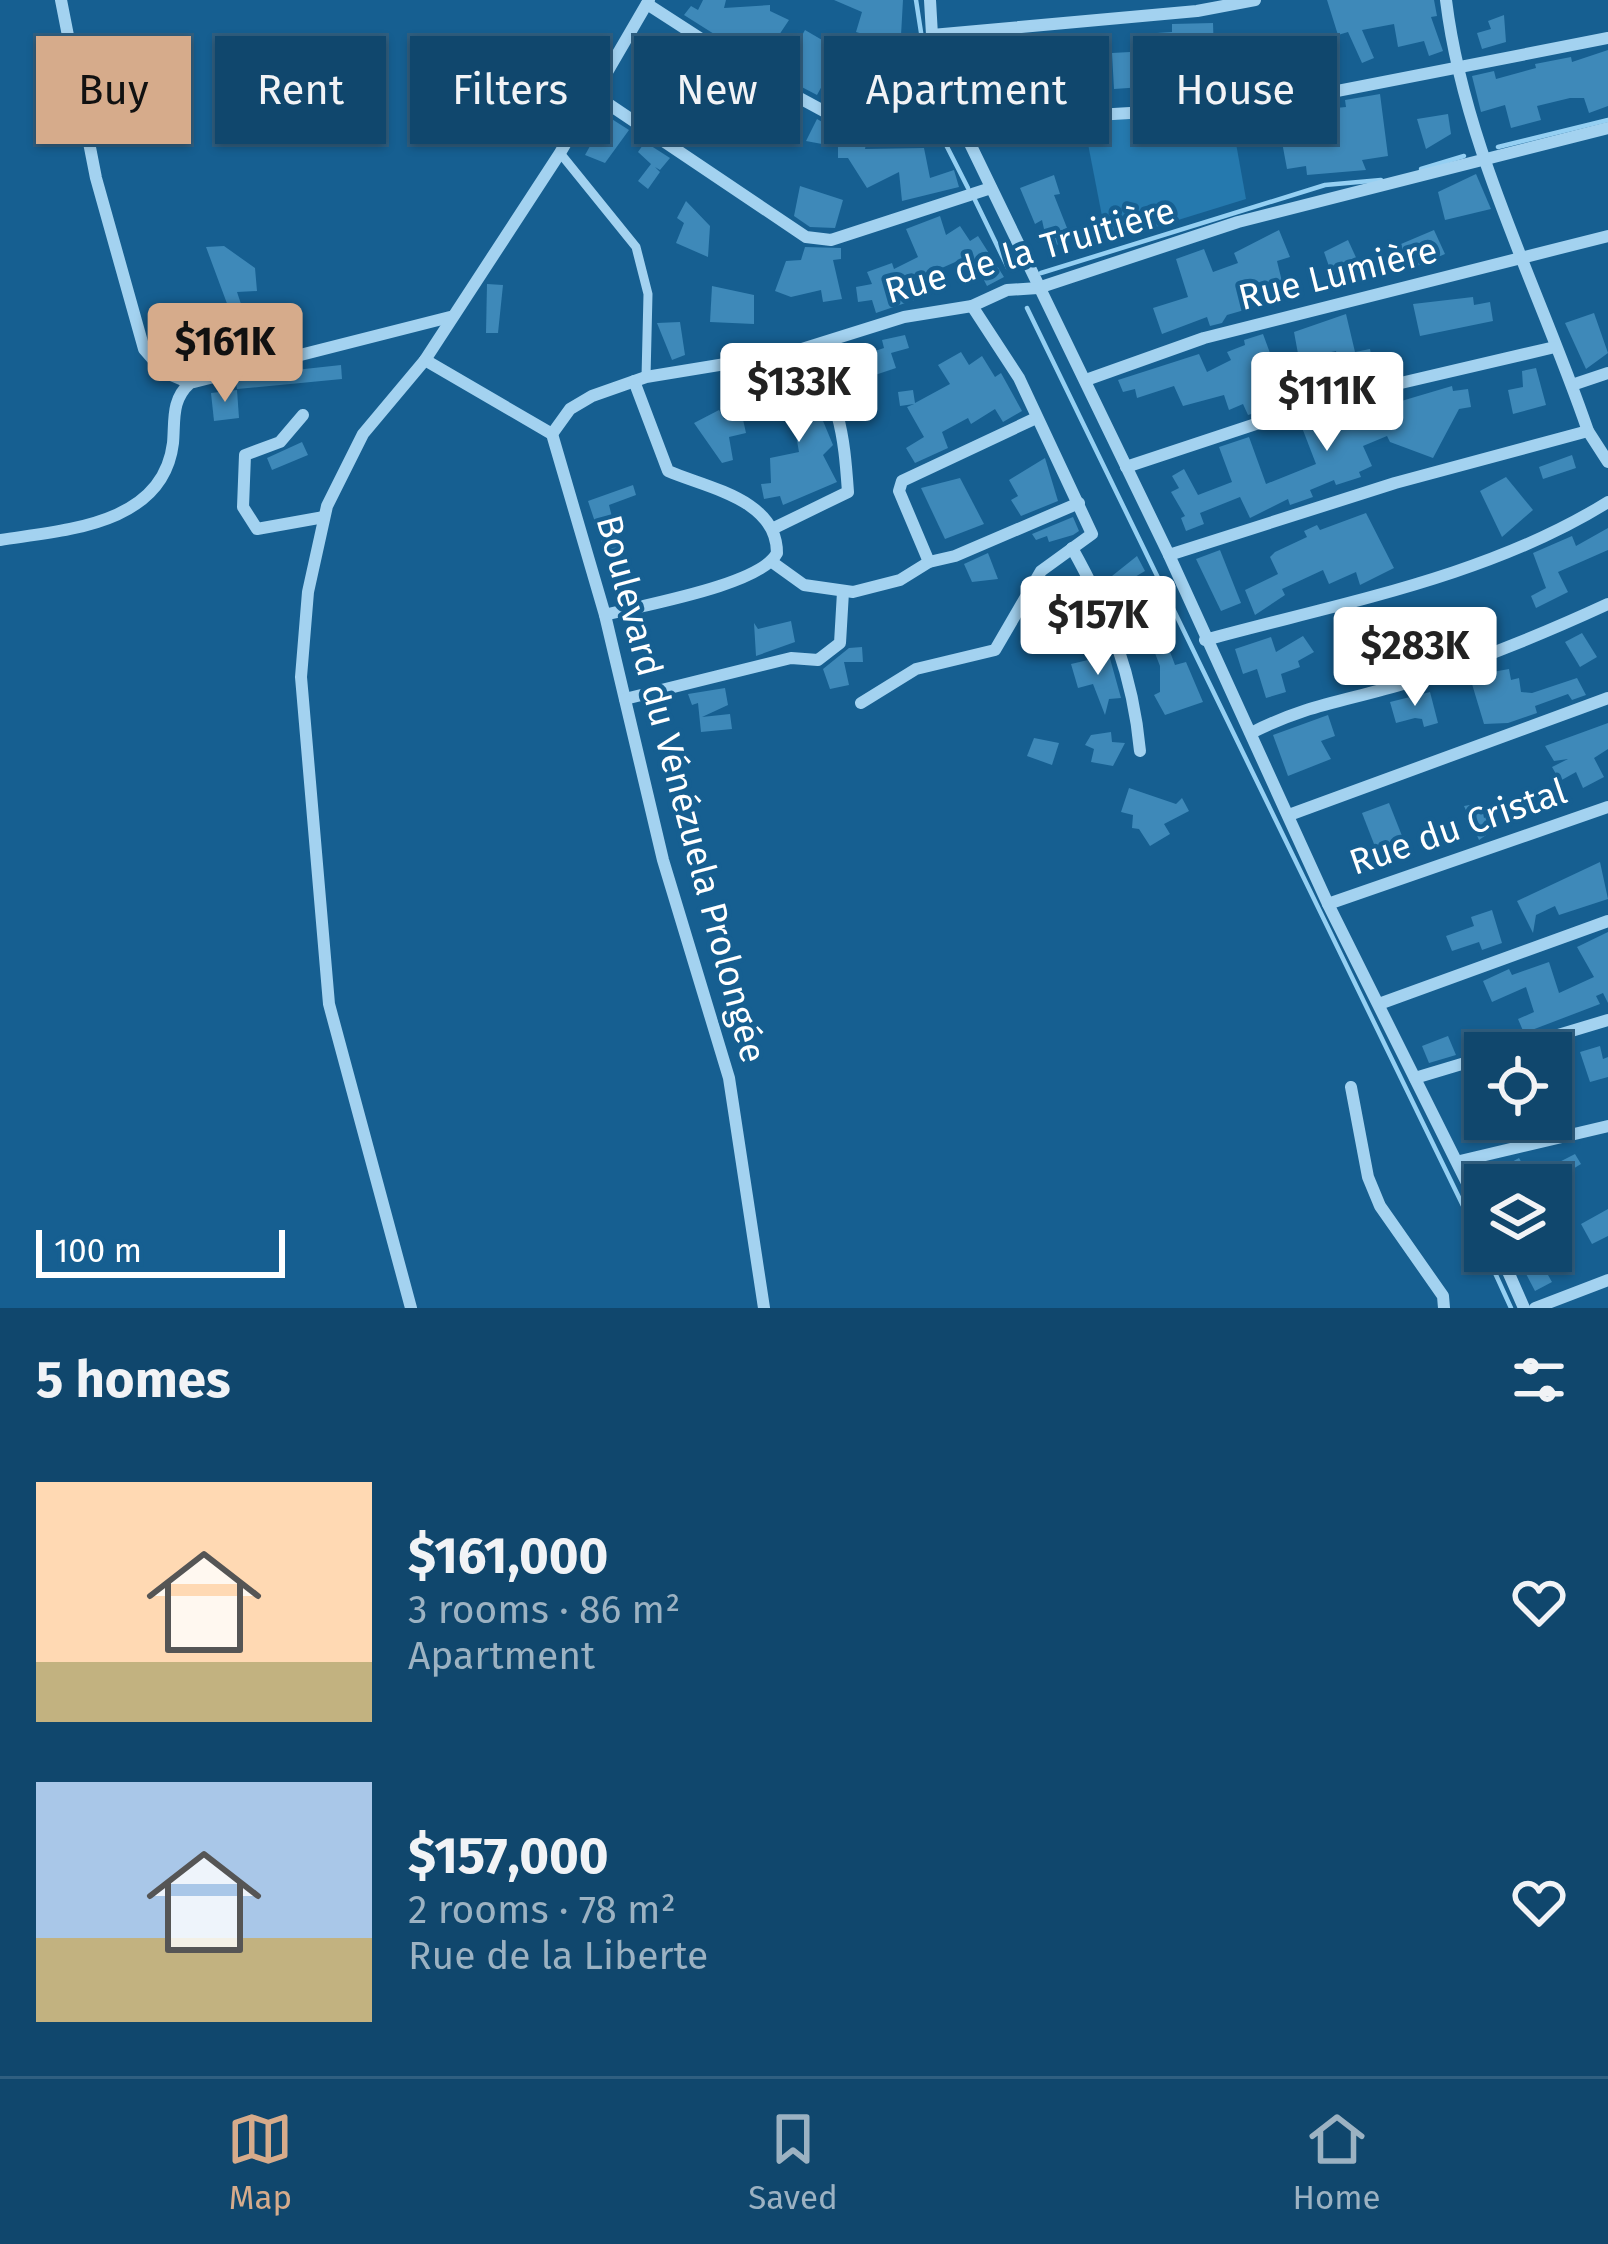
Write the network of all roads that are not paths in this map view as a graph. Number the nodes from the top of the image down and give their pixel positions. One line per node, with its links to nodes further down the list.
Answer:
1 (61, 0): 30 (street)
2 (930, 0): 6 (street)
3 (1255, 0): 6 (street)
4 (1446, 0): 9 (street)
5 (648, 2): 8 (street); 11 (street)
6 (932, 35)
7 (1608, 38): 9 (street)
8 (610, 64)
9 (1454, 68): 12 (street); 17 (street)
10 (610, 105): 18 (street)
11 (824, 111)
12 (1109, 114)
13 (1608, 128): 17 (street, Rue de la Truitière)
14 (565, 144): 16 (street)
15 (970, 144): 18 (street)
16 (560, 153): 23 (street); 28 (lane)
17 (1485, 161): 20 (street); 21 (street, Rue de la Truitière)
18 (991, 188): 21 (street)
19 (1608, 236): 20 (street, Rue Lumière)
20 (1527, 260): 24 (street); 29 (street, Rue Lumière)
21 (1038, 288): 22 (street, Rue de la Truitière); 29 (street)
22 (971, 305): 25 (street, Rue de la Truitière); 33 (street)
23 (450, 316): 26 (street); 30 (street)
24 (1555, 347): 31 (street); 37 (street)
25 (799, 350): 28 (street, Rue de la Truitière); 41 (street)
26 (425, 360): 35 (street); 40 (street)
27 (1608, 373): 31 (street)
28 (640, 379): 35 (street, Rue de la Truitière); 41 (street)
29 (1086, 380): 37 (street)
30 (190, 383): 42 (street)
31 (1572, 385): 34 (street)
32 (303, 415): 40 (street)
33 (1034, 419): 38 (street); 46 (street)
34 (1588, 431): 36 (street); 44 (street)
35 (552, 434): 49 (street, Boulevard du Vénézuela Prolongée)
36 (1608, 462)
37 (1126, 466): 44 (street)
38 (1079, 502): 43 (street); 46 (street)
39 (1608, 502): 50 (street)
40 (324, 517): 71 (street)
41 (772, 529): 45 (street)
42 (0, 540)
43 (1072, 548): 53 (street); 55 (street)
44 (1169, 555): 50 (street)
45 (772, 562): 47 (street); 49 (street)
46 (929, 562): 47 (street)
47 (843, 592): 52 (street)
48 (1608, 604): 54 (street)
49 (605, 615): 52 (street, Boulevard du Vénézuela Prolongée)
50 (1205, 640): 54 (street)
51 (1608, 698): 57 (street)
52 (625, 699): 72 (street, Boulevard du Vénézuela Prolongée)
53 (861, 703)
54 (1251, 733): 57 (street)
55 (1140, 751)
56 (1608, 807): 58 (street, Rue du Cristal)
57 (1288, 815): 58 (street)
58 (1328, 904): 60 (street)
59 (1608, 921): 60 (street)
60 (1378, 1004): 64 (street)
61 (1608, 1020): 62 (street)
62 (1568, 1032)
63 (1464, 1063): 64 (street)
64 (1415, 1078): 67 (street)
65 (1352, 1087): 73 (street)
66 (1608, 1126): 67 (street)
67 (1460, 1161): 68 (street)
68 (1464, 1170)
69 (1508, 1272): 74 (street)
70 (1608, 1280): 75 (street)
71 (411, 1308)
72 (764, 1308)
73 (1444, 1308)
74 (1523, 1308)
75 (1535, 1308)

